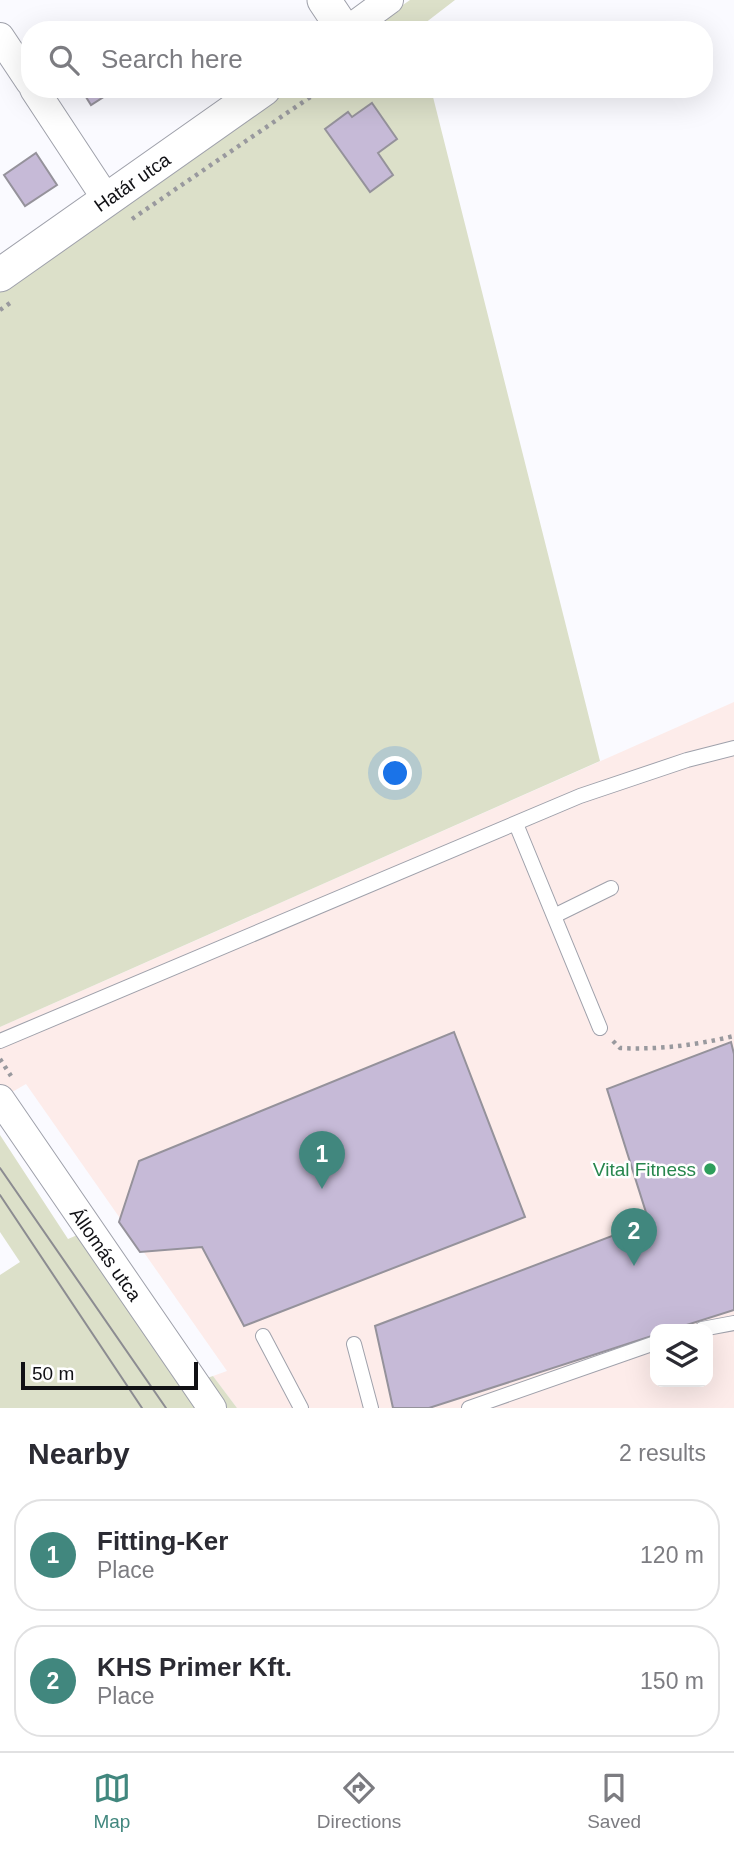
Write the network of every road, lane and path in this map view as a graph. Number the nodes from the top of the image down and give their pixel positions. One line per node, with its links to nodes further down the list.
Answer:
1 (324, 0): 3 (street)
2 (389, 0): 4 (street)
3 (339, 21)
4 (359, 21)
5 (0, 37): 6 (street)
6 (21, 68)
7 (40, 98): 10 (street)
8 (253, 98): 10 (street, Határ utca)
9 (307, 98): 10 (path)
10 (117, 212): 11 (street, Határ utca)
11 (12, 284): 12 (path)
12 (0, 310)
13 (734, 748): 14 (lane)
14 (516, 824): 16 (lane); 19 (lane)
15 (611, 888): 16 (lane)
16 (554, 916): 17 (lane)
17 (600, 1028): 18 (path)
18 (734, 1035)
19 (0, 1041)
20 (0, 1099): 26 (street, Állomás utca)
21 (734, 1323): 22 (lane)
22 (713, 1327)
23 (263, 1336): 27 (lane)
24 (354, 1344): 28 (lane)
25 (650, 1345): 29 (lane)
26 (212, 1408)
27 (301, 1408)
28 (371, 1408)
29 (469, 1408)

